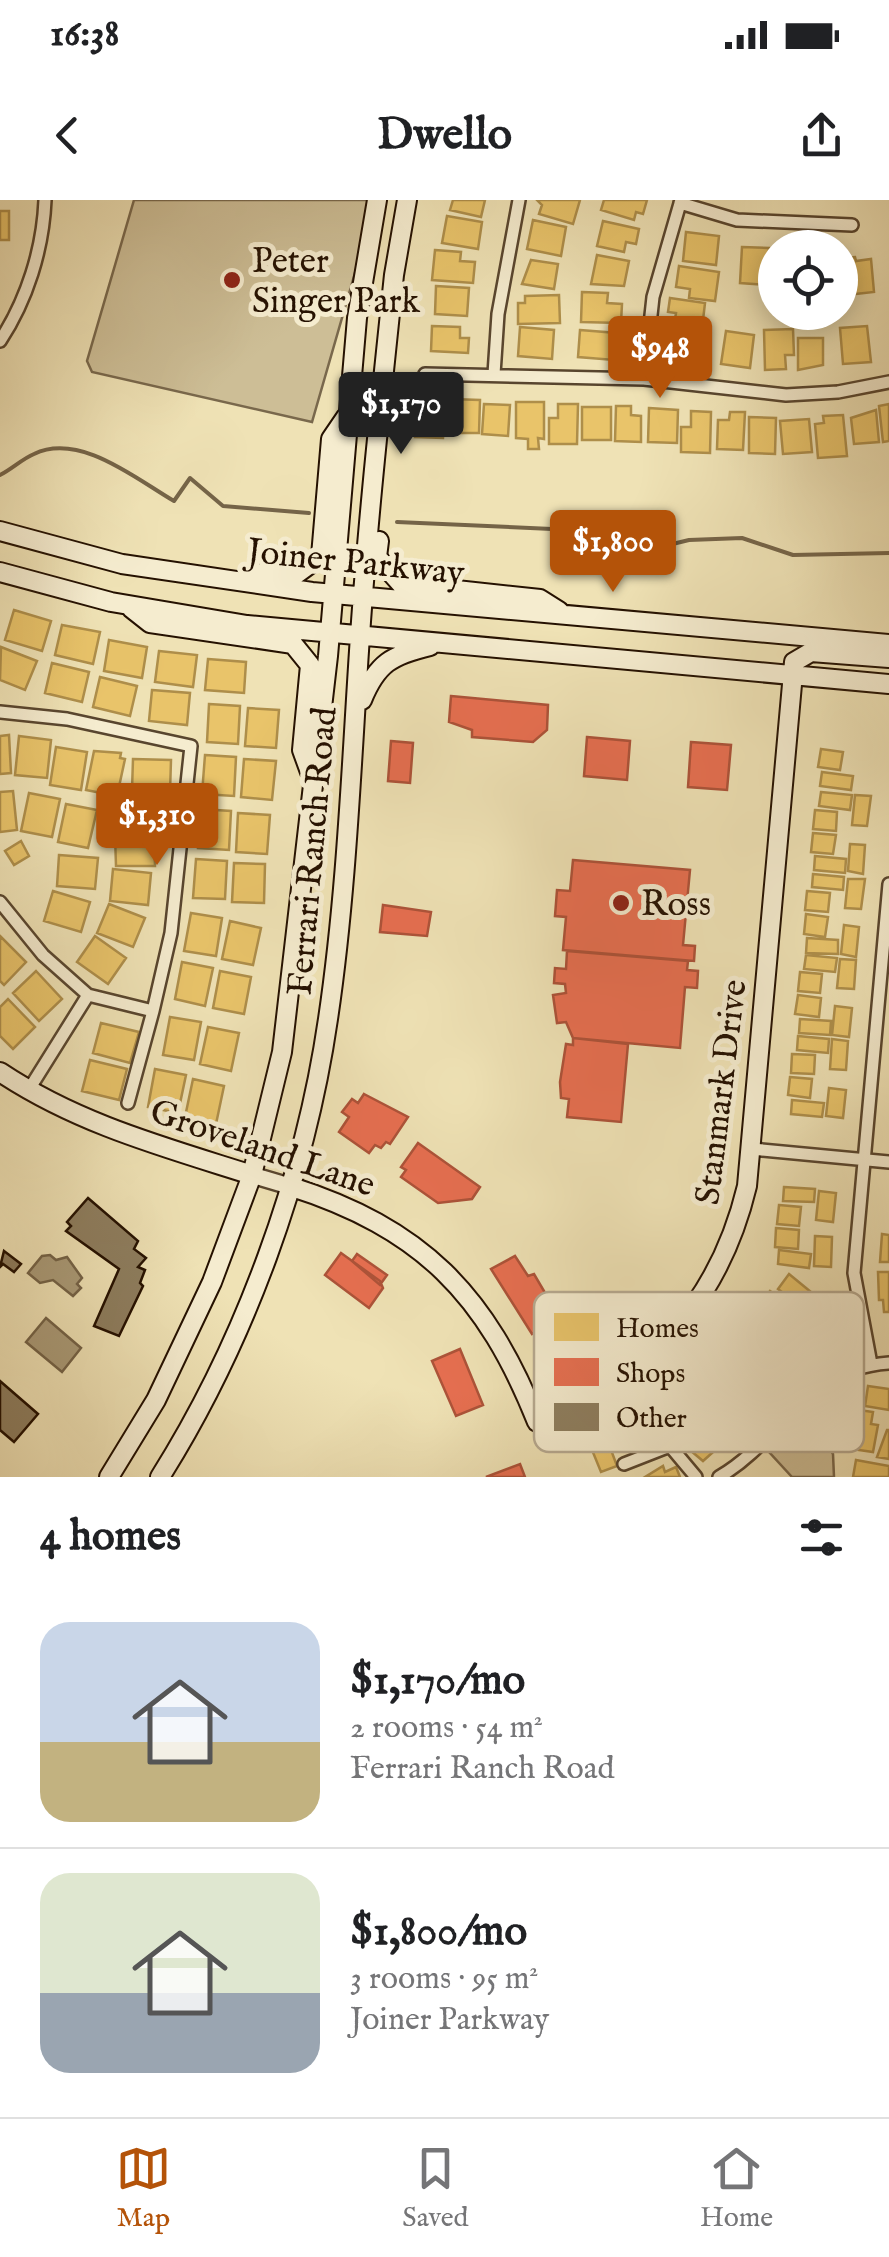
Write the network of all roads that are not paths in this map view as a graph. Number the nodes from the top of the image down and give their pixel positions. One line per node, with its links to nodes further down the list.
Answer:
1 (45, 200): 7 (street)
2 (377, 200): 13 (main road, Ferrari Ranch Road)
3 (407, 200): 10 (main road, Ferrari Ranch Road)
4 (519, 200): 9 (street)
5 (681, 202): 6 (street); 11 (street)
6 (852, 225)
7 (0, 340)
8 (425, 374): 9 (street)
9 (494, 374): 11 (street)
10 (384, 378): 18 (main road, Ferrari Ranch Road); 20 (main road)
11 (644, 379): 12 (street)
12 (889, 382)
13 (349, 413): 15 (main road); 17 (main road, Ferrari Ranch Road)
14 (0, 531): 15 (main road, Joiner Parkway)
15 (134, 566): 17 (main road, Joiner Parkway)
16 (0, 572): 19 (main road, Joiner Parkway)
17 (333, 594): 18 (main road, Joiner Parkway); 21 (main road, Ferrari Ranch Road)
18 (364, 596): 20 (main road, Joiner Parkway); 22 (main road, Ferrari Ranch Road)
19 (130, 606): 21 (main road, Joiner Parkway); 30 (main road)
20 (563, 614): 24 (main road, Joiner Parkway)
21 (330, 632): 22 (main road, Joiner Parkway); 30 (main road, Ferrari Ranch Road)
22 (360, 635): 23 (main road, Joiner Parkway); 28 (main road, Ferrari Ranch Road)
23 (442, 643): 26 (main road, Joiner Parkway); 28 (main road)
24 (889, 644)
25 (889, 658): 26 (main road)
26 (794, 676): 27 (main road, Joiner Parkway); 38 (main road, Stanmark Drive)
27 (889, 684)
28 (358, 710): 42 (main road, Ferrari Ranch Road)
29 (0, 712): 34 (street)
30 (312, 777): 41 (main road, Ferrari Ranch Road)
31 (889, 884): 39 (street)
32 (0, 902): 33 (street)
33 (88, 995): 34 (street); 36 (street)
34 (153, 1011): 37 (street)
35 (0, 1072): 36 (main road, Groveland Lane)
36 (28, 1091): 41 (main road, Groveland Lane)
37 (128, 1103)
38 (752, 1149): 39 (street); 43 (main road, Stanmark Drive)
39 (862, 1159): 40 (street); 44 (street)
40 (889, 1162)
41 (252, 1174): 42 (street, Groveland Lane); 54 (main road, Ferrari Ranch Road)
42 (290, 1186): 49 (main road, Groveland Lane); 55 (main road, Ferrari Ranch Road)
43 (706, 1292)
44 (858, 1292)
45 (864, 1327): 47 (street)
46 (889, 1363): 47 (street)
47 (871, 1364): 48 (street)
48 (864, 1367)
49 (534, 1415)
50 (655, 1452): 53 (street)
51 (675, 1452): 56 (street)
52 (753, 1452): 57 (street)
53 (624, 1464)
54 (109, 1477)
55 (160, 1477)
56 (696, 1477)
57 (719, 1477)

